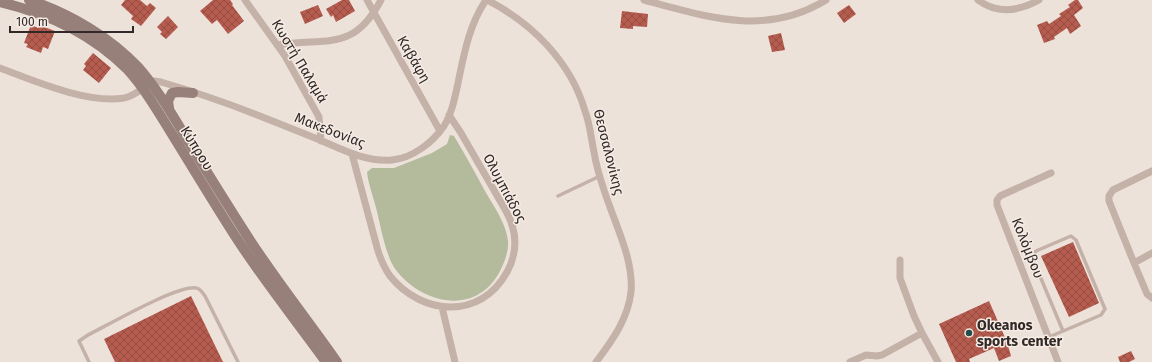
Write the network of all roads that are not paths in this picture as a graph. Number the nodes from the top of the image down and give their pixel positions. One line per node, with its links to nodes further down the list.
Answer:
1 (29, 0): 14 (main road, Κύπρου)
2 (245, 0): 12 (street, Κωστή Παλαμά)
3 (366, 0): 11 (street, Καβάφη)
4 (381, 0): 11 (street)
5 (486, 0): 17 (street, Μακεδονίας); 23 (street, Θεσσαλονίκης)
6 (644, 0): 7 (street)
7 (826, 0)
8 (978, 0): 9 (street)
9 (1039, 0)
10 (0, 2): 14 (main road, Κύπρου)
11 (374, 13): 12 (street); 18 (street, Καβάφη)
12 (278, 45): 19 (street, Κωστή Παλαμά)
13 (0, 68): 14 (street)
14 (147, 85): 15 (street, Μακεδονίας); 16 (main road, Κύπρου); 35 (main road, Κύπρου)
15 (193, 92): 16 (main road); 19 (street, Μακεδονίας)
16 (170, 110): 36 (main road, Κύπρου)
17 (449, 115): 18 (street, Μακεδονίας); 29 (street, Ολυμπιάδος)
18 (440, 131): 20 (street, Μακεδονίας)
19 (321, 141): 20 (street, Μακεδονίας)
20 (352, 154): 29 (street, Ολυμπιάδος)
21 (1152, 172): 27 (street)
22 (1051, 173): 32 (street, Κολόμβου)
23 (600, 176): 24 (lane); 38 (street, Θεσσαλονίκης)
24 (558, 196)
25 (1152, 253): 27 (street)
26 (900, 260): 31 (street)
27 (1134, 263): 28 (street)
28 (1152, 298)
29 (442, 307): 37 (street)
30 (1063, 331): 30 (lane); 32 (lane)
31 (922, 333): 39 (street); 40 (street)
32 (1049, 337): 41 (street, Κολόμβου)
33 (89, 362): 34 (lane)
34 (238, 362)
35 (326, 362)
36 (338, 362)
37 (455, 362)
38 (596, 362)
39 (850, 362)
40 (938, 362)
41 (1058, 362)

